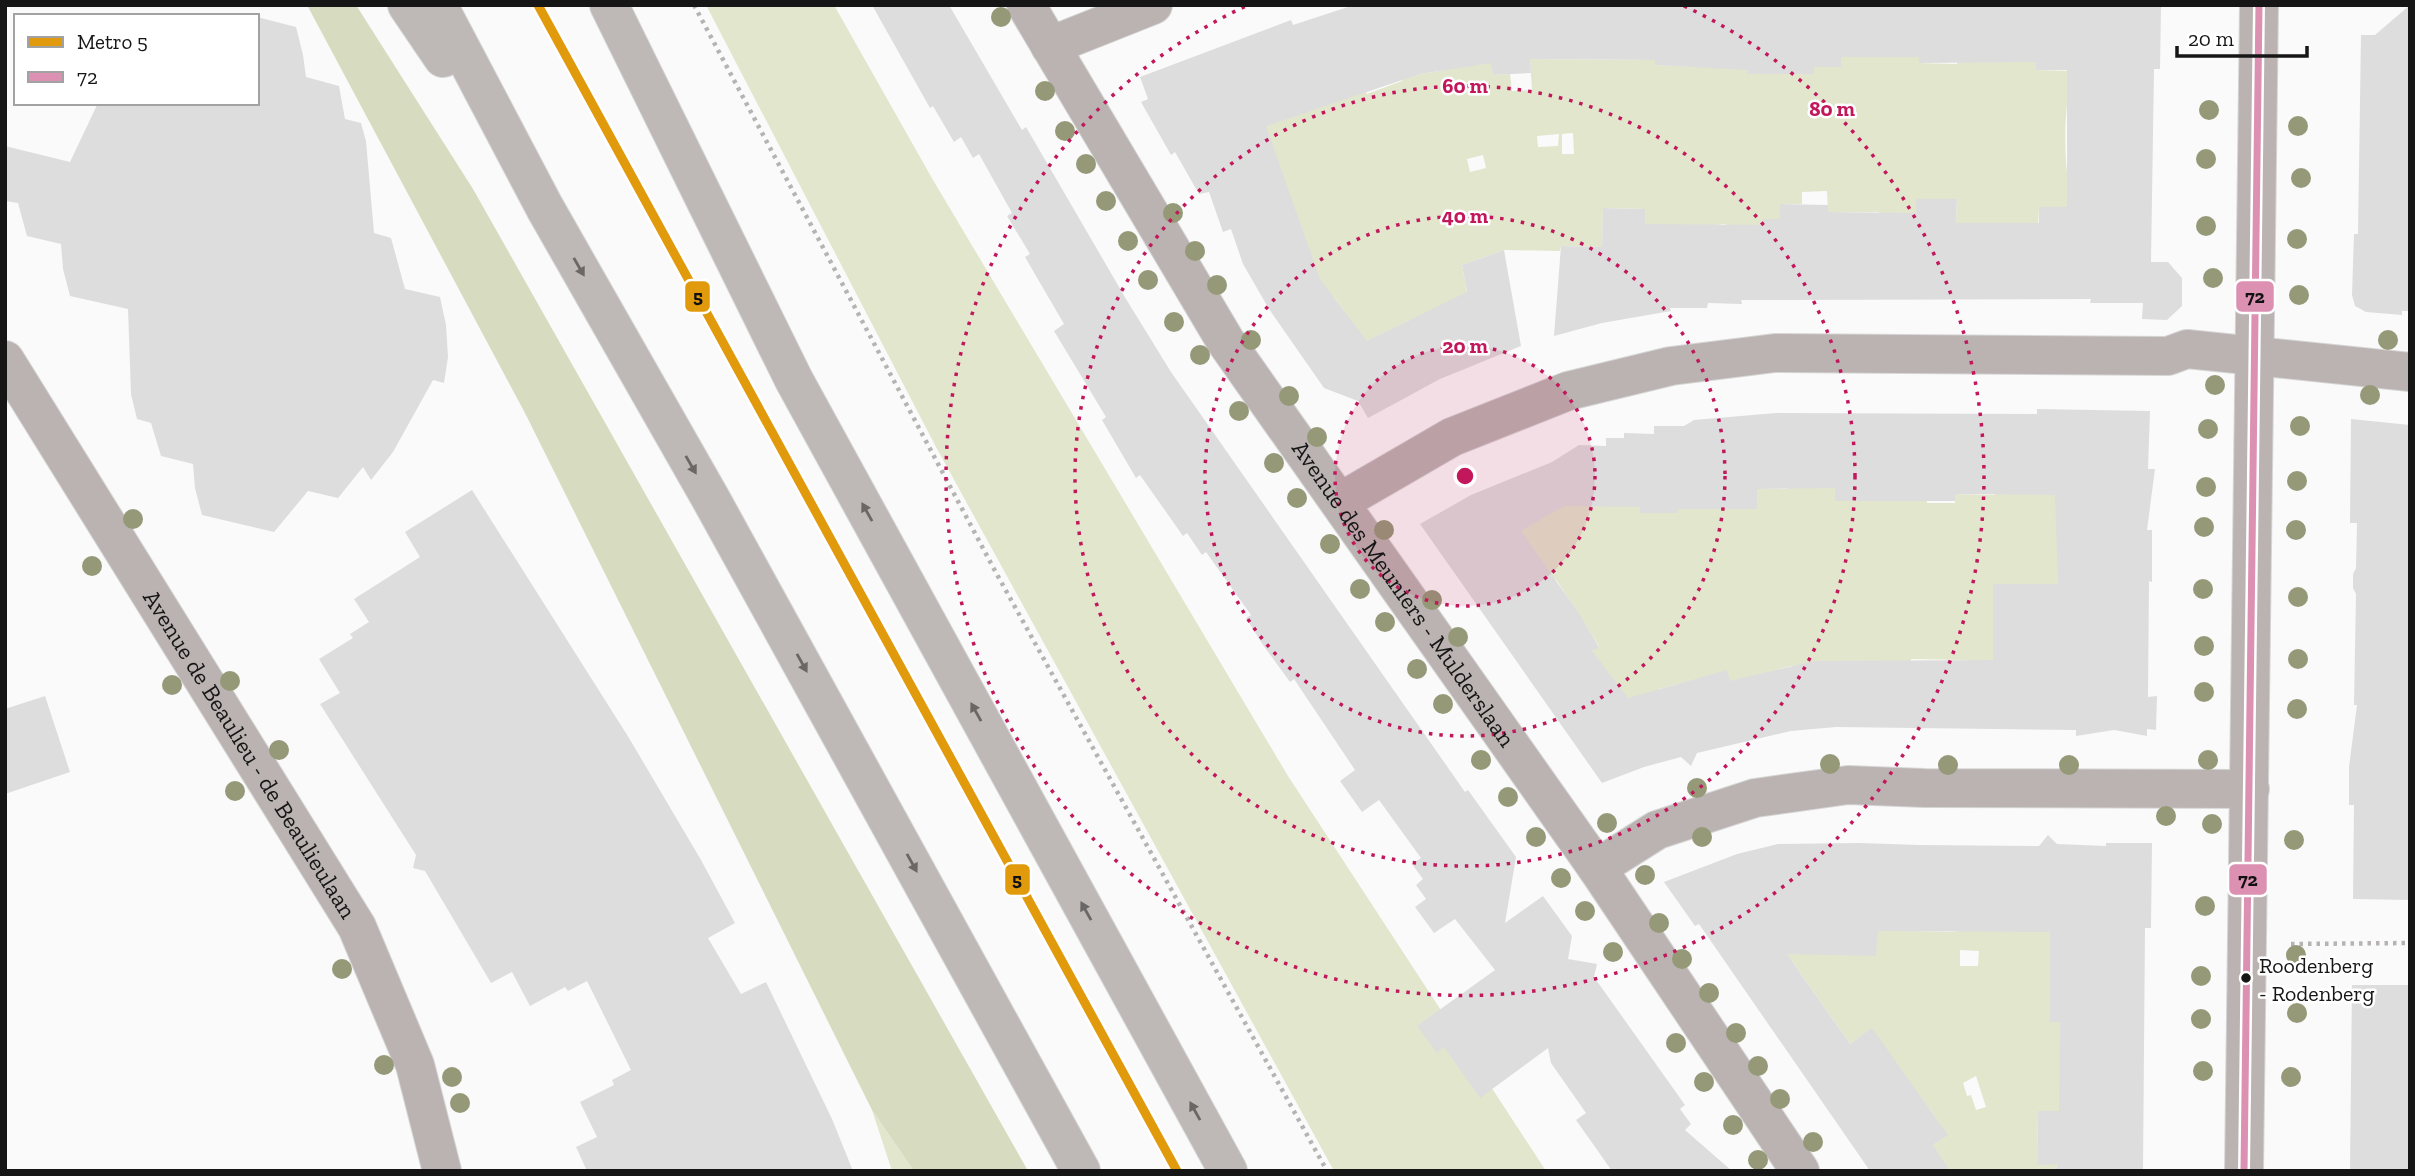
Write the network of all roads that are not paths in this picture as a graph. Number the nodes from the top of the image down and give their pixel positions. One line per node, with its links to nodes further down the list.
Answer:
1 (407, 5): 8 (highway)
2 (438, 5): 8 (highway)
3 (609, 5): 17 (highway, one-way to 3)
4 (1027, 5): 7 (street, Avenue des Meuniers - Mulderslaan)
5 (1153, 5): 7 (street)
6 (2259, 5): 9 (street)
7 (1050, 46): 12 (street, Avenue des Meuniers - Mulderslaan)
8 (545, 208): 16 (highway, one-way to 16)
9 (2254, 357): 11 (street); 12 (street); 13 (street)
10 (5, 360): 15 (street, Avenue de Beaulieu - de Beaulieulaan)
11 (2410, 372)
12 (1340, 502): 14 (street, Avenue des Meuniers - Mulderslaan)
13 (2250, 789): 14 (street); 19 (street)
14 (1597, 868): 18 (street, Avenue des Meuniers - Mulderslaan)
15 (442, 1171)
16 (1081, 1171)
17 (1228, 1171)
18 (1800, 1171)
19 (2244, 1171)

